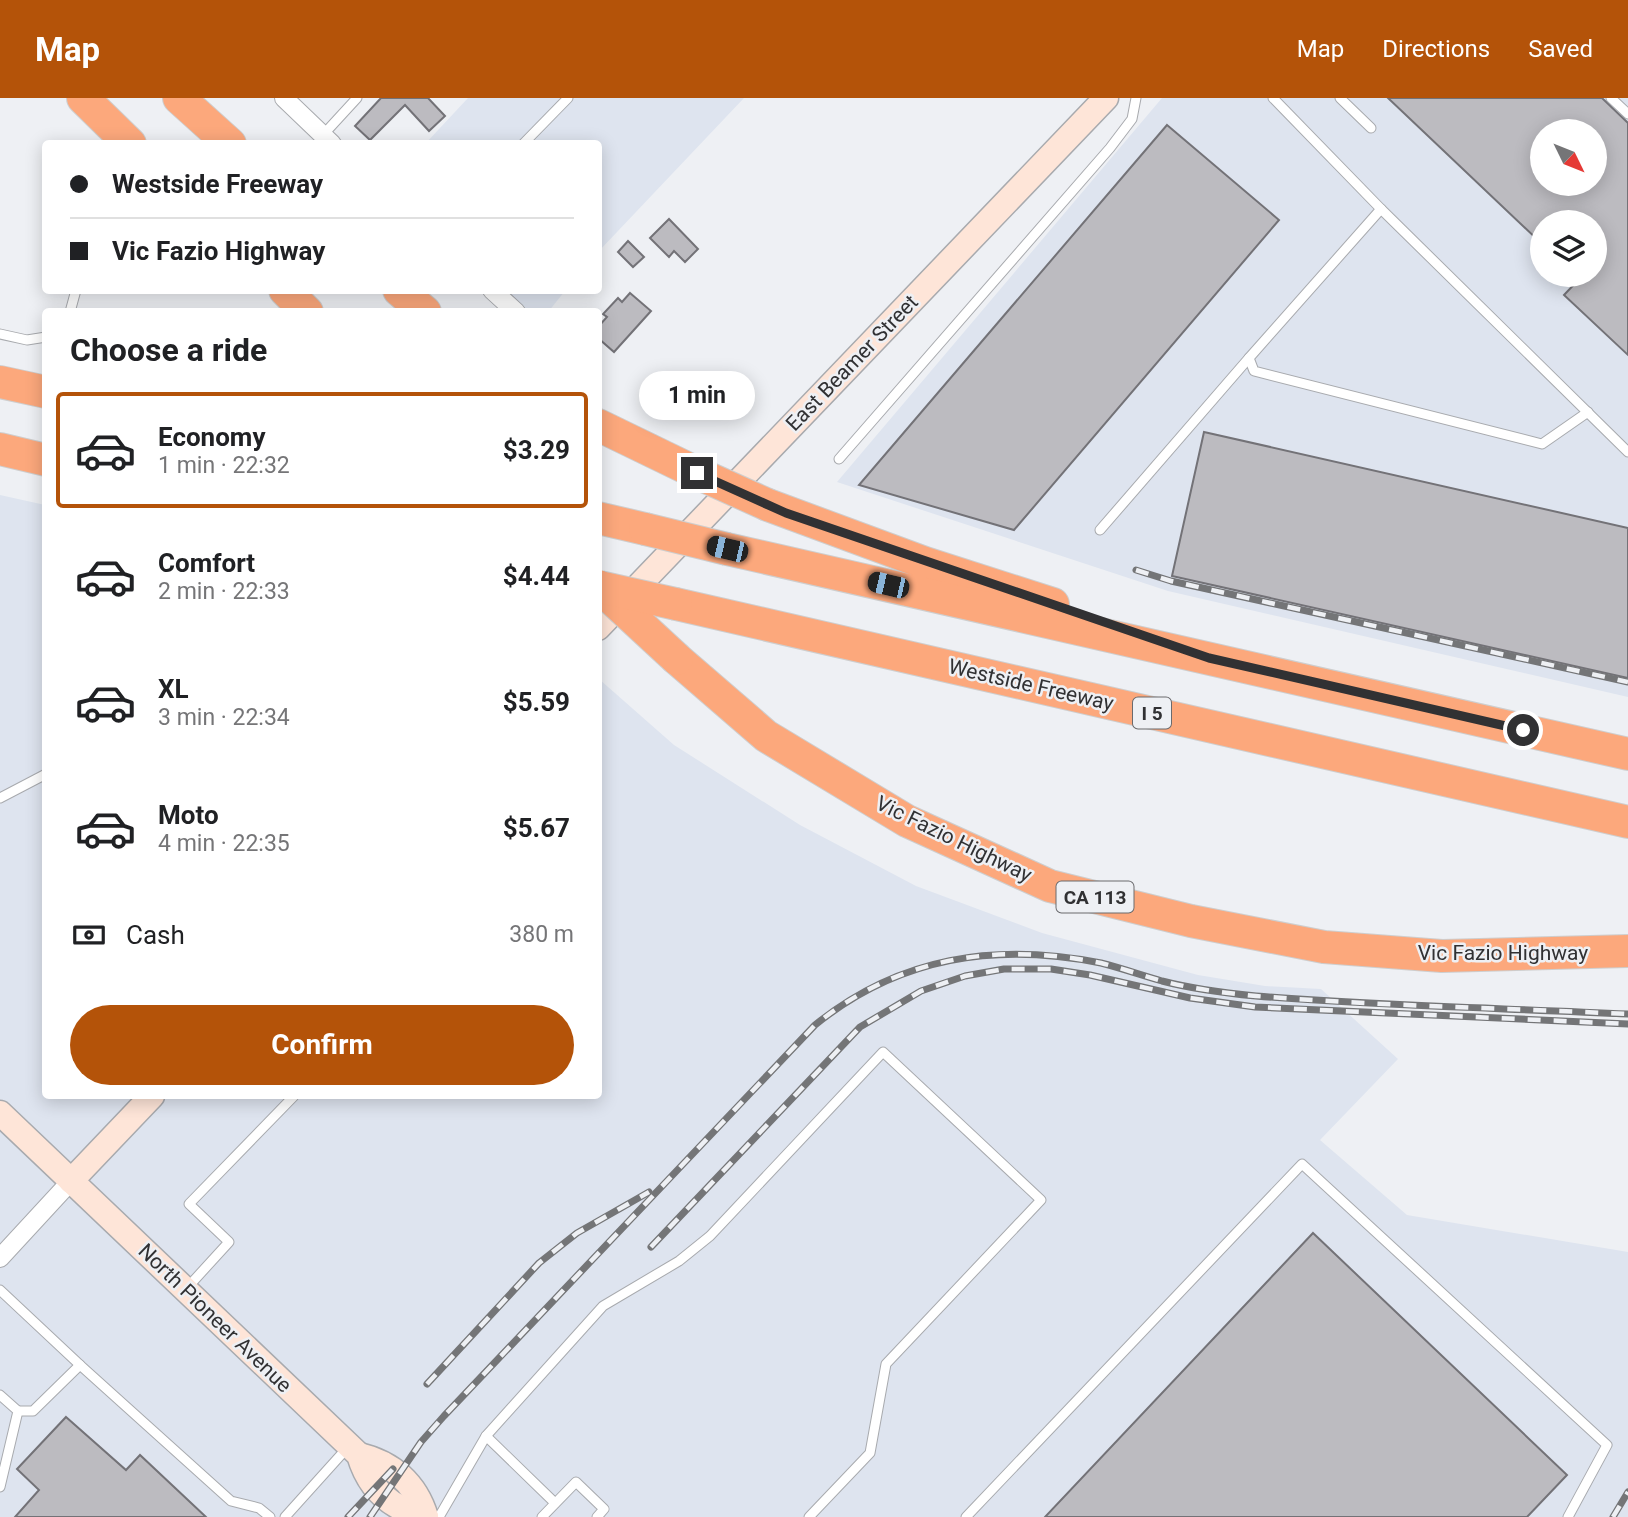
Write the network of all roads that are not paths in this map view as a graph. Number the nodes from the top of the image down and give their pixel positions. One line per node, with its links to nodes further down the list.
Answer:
1 (83, 98): 14 (highway)
2 (179, 98): 15 (highway)
3 (284, 98): 13 (street)
4 (356, 98): 13 (lane)
5 (568, 98): 16 (lane)
6 (1106, 98): 39 (street, East Beamer Street)
7 (1136, 98): 34 (lane)
8 (1272, 98): 17 (lane)
9 (1340, 98): 12 (lane)
10 (1611, 98): 11 (lane)
11 (1628, 114)
12 (1371, 128)
13 (327, 139)
14 (126, 140)
15 (226, 140)
16 (527, 140)
17 (1381, 209): 26 (lane); 29 (lane)
18 (289, 294): 21 (highway)
19 (404, 294): 22 (highway)
20 (496, 294): 23 (street)
21 (303, 308)
22 (420, 308)
23 (512, 308)
24 (0, 334): 25 (lane)
25 (42, 338)
26 (1249, 358): 29 (lane); 36 (lane)
27 (0, 382): 28 (highway)
28 (42, 391)
29 (1588, 412): 32 (lane)
30 (602, 427): 40 (highway, bridge)
31 (0, 449): 33 (highway)
32 (1628, 452)
33 (42, 459)
34 (839, 459)
35 (602, 520): 40 (highway, bridge)
36 (1100, 530)
37 (602, 587): 44 (highway, Westside Freeway / I 5, bridge)
38 (602, 590): 45 (highway, Vic Fazio Highway / CA 113, bridge)
39 (602, 624)
40 (1209, 658): 41 (highway)
41 (1628, 754)
42 (42, 776): 43 (lane)
43 (2, 794)
44 (1628, 822)
45 (1628, 951)
46 (149, 1099): 49 (street)
47 (291, 1099): 51 (lane)
48 (0, 1113): 49 (street, North Pioneer Avenue)
49 (71, 1181): 50 (street); 51 (street, North Pioneer Avenue)
50 (0, 1258)
51 (186, 1289): 57 (street, North Pioneer Avenue)
52 (0, 1290): 53 (lane)
53 (80, 1365): 55 (lane); 60 (lane)
54 (0, 1395): 55 (lane)
55 (18, 1411): 58 (lane)
56 (486, 1436): 59 (lane); 63 (lane); 66 (lane)
57 (354, 1450): 61 (lane); 62 (street, North Pioneer Avenue)
58 (0, 1487)
59 (555, 1503): 64 (lane); 65 (lane)
60 (270, 1517)
61 (285, 1517)
62 (426, 1517)
63 (439, 1517)
64 (542, 1517)
65 (597, 1517)
66 (809, 1517)
67 (966, 1517): 68 (lane)
68 (1569, 1517)

